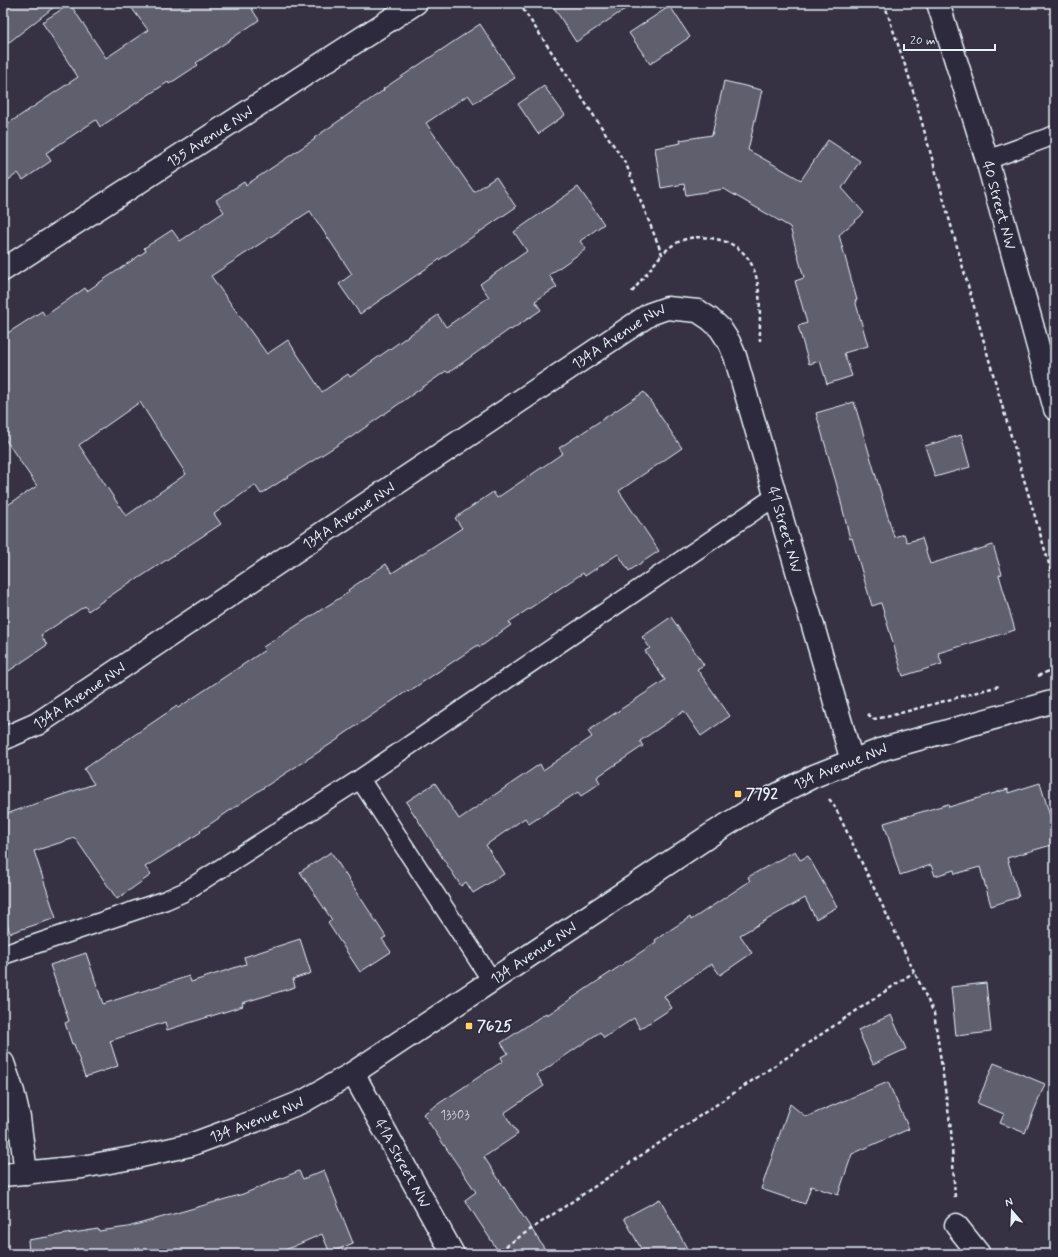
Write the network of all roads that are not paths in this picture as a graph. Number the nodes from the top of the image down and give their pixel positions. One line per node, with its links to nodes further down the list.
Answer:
1 (416, 3): 5 (street, 135 Avenue NW)
2 (938, 3): 4 (street, 40 Street NW)
3 (1055, 135): 4 (lane)
4 (987, 160): 7 (street, 40 Street NW)
5 (3, 270)
6 (698, 311): 8 (street, 41 Street NW); 10 (street, 134A Avenue NW)
7 (1055, 410)
8 (776, 496): 11 (street, 41 Street NW); 12 (lane)
9 (1055, 701): 11 (street, 134 Avenue NW)
10 (3, 739)
11 (852, 761): 14 (street, 134 Avenue NW)
12 (360, 779): 13 (lane); 14 (lane)
13 (3, 955)
14 (492, 981): 16 (street, 134 Avenue NW)
15 (3, 1063): 17 (street)
16 (353, 1073): 17 (street, 134 Avenue NW); 20 (street, 41A Street NW)
17 (26, 1173): 18 (street, 134 Avenue NW)
18 (3, 1175)
19 (956, 1225): 21 (street)
20 (453, 1254)
21 (979, 1254)

